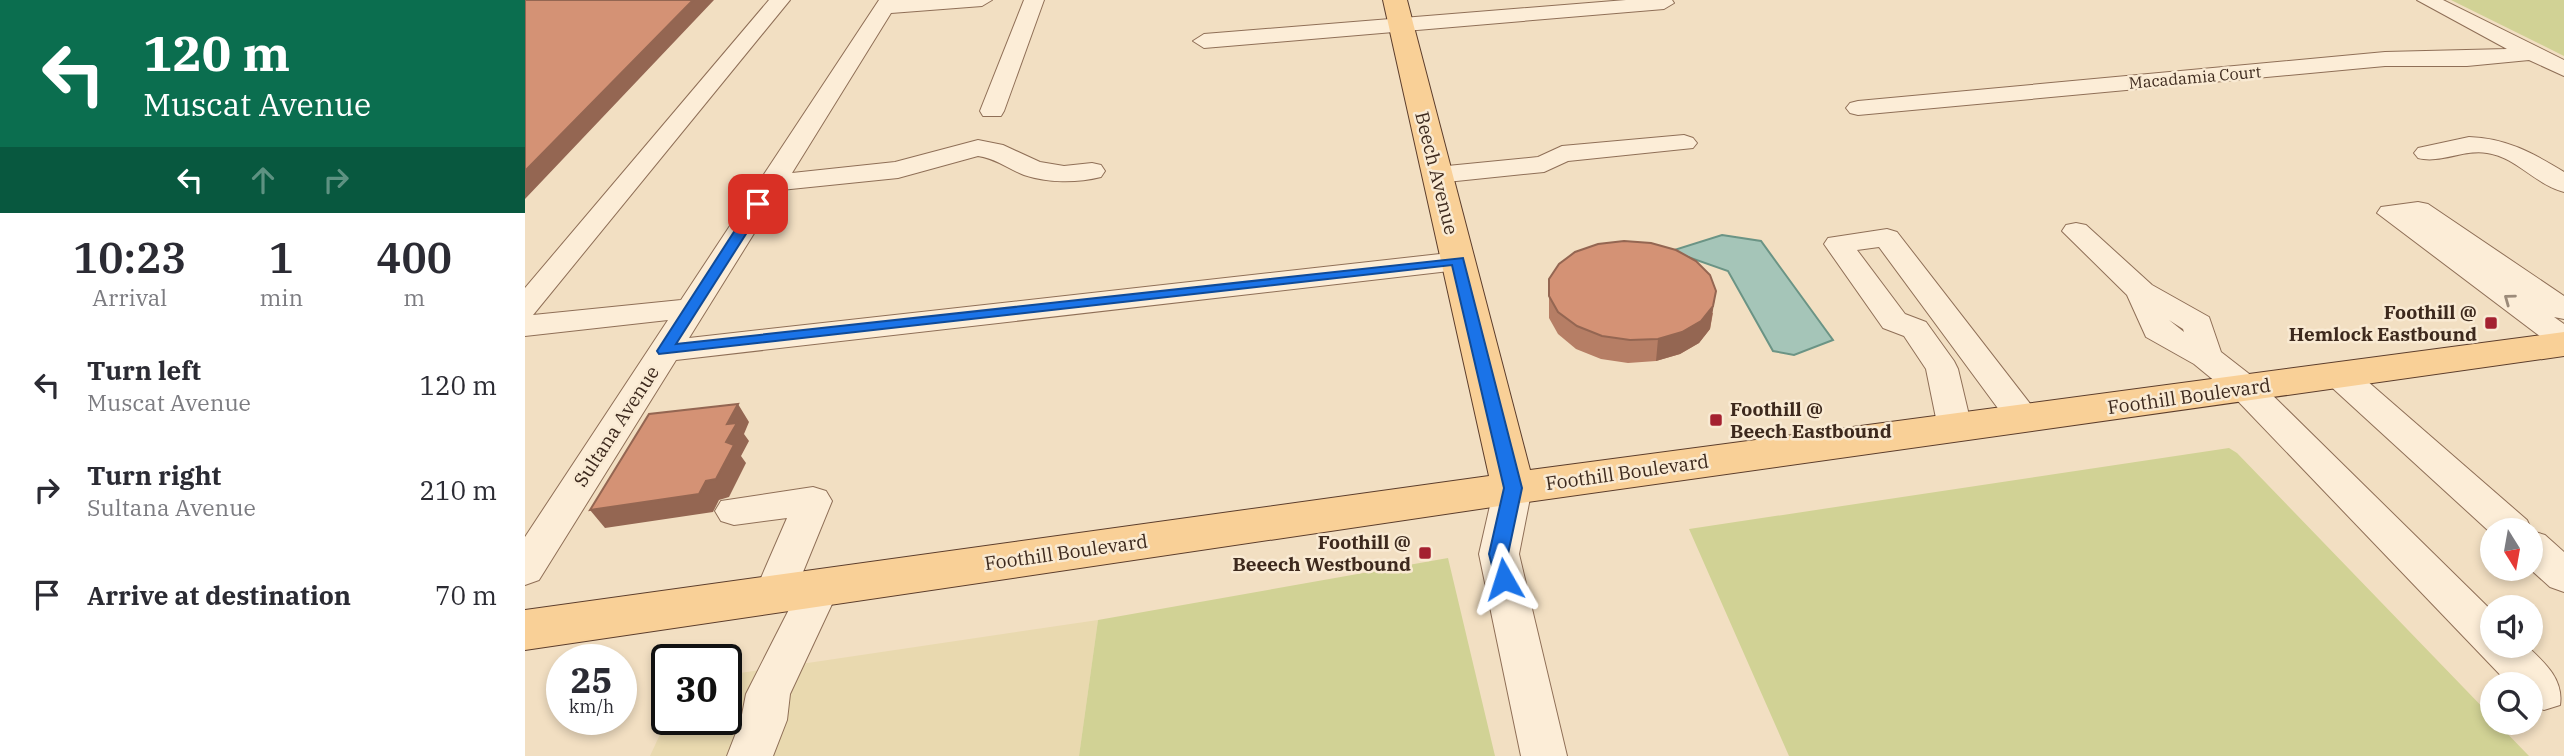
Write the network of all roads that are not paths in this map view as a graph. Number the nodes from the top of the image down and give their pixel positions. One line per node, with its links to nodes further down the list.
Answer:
1 (781, 0): 22 (street)
2 (982, 0): 5 (street)
3 (1034, 0): 13 (street)
4 (2427, 0): 10 (street)
5 (932, 2): 7 (street)
6 (1664, 3): 8 (street)
7 (886, 4): 18 (street, Sultana Avenue)
8 (1398, 6): 9 (street); 17 (main road, Beech Avenue)
9 (1203, 41)
10 (2533, 53): 11 (street); 12 (street, Macadamia Court)
11 (2564, 69)
12 (1858, 108)
13 (992, 111)
14 (1684, 143): 17 (street)
15 (2427, 153): 19 (street)
16 (1092, 171): 18 (street)
17 (1437, 175): 21 (main road, Beech Avenue)
18 (772, 183): 23 (street, Sultana Avenue)
19 (2564, 184)
20 (2076, 231): 29 (street)
21 (1458, 261): 27 (street); 32 (main road, Beech Avenue)
22 (525, 308)
23 (692, 308): 25 (street); 27 (street, Sultana Avenue)
24 (2564, 310): 26 (street, one-way to 24)
25 (525, 326)
26 (2564, 342): 28 (main road, Foothill Boulevard)
27 (665, 351): 36 (street, Sultana Avenue)
28 (2339, 375): 29 (main road, Foothill Boulevard); 34 (street)
29 (2245, 388): 30 (main road, Foothill Boulevard); 40 (street)
30 (2024, 418): 31 (main road, Foothill Boulevard); 31 (street)
31 (1955, 428): 32 (main road, Foothill Boulevard)
32 (1513, 488): 38 (main road, Foothill Boulevard); 45 (street, Beech Avenue)
33 (734, 511): 39 (street)
34 (2500, 518)
35 (2543, 557): 37 (street)
36 (525, 569)
37 (2564, 576)
38 (820, 587): 39 (main road, Foothill Boulevard); 44 (street)
39 (774, 594): 41 (main road, Foothill Boulevard)
40 (2480, 626)
41 (525, 630)
42 (2512, 658): 43 (street)
43 (2545, 691)
44 (750, 756)
45 (1544, 756)

